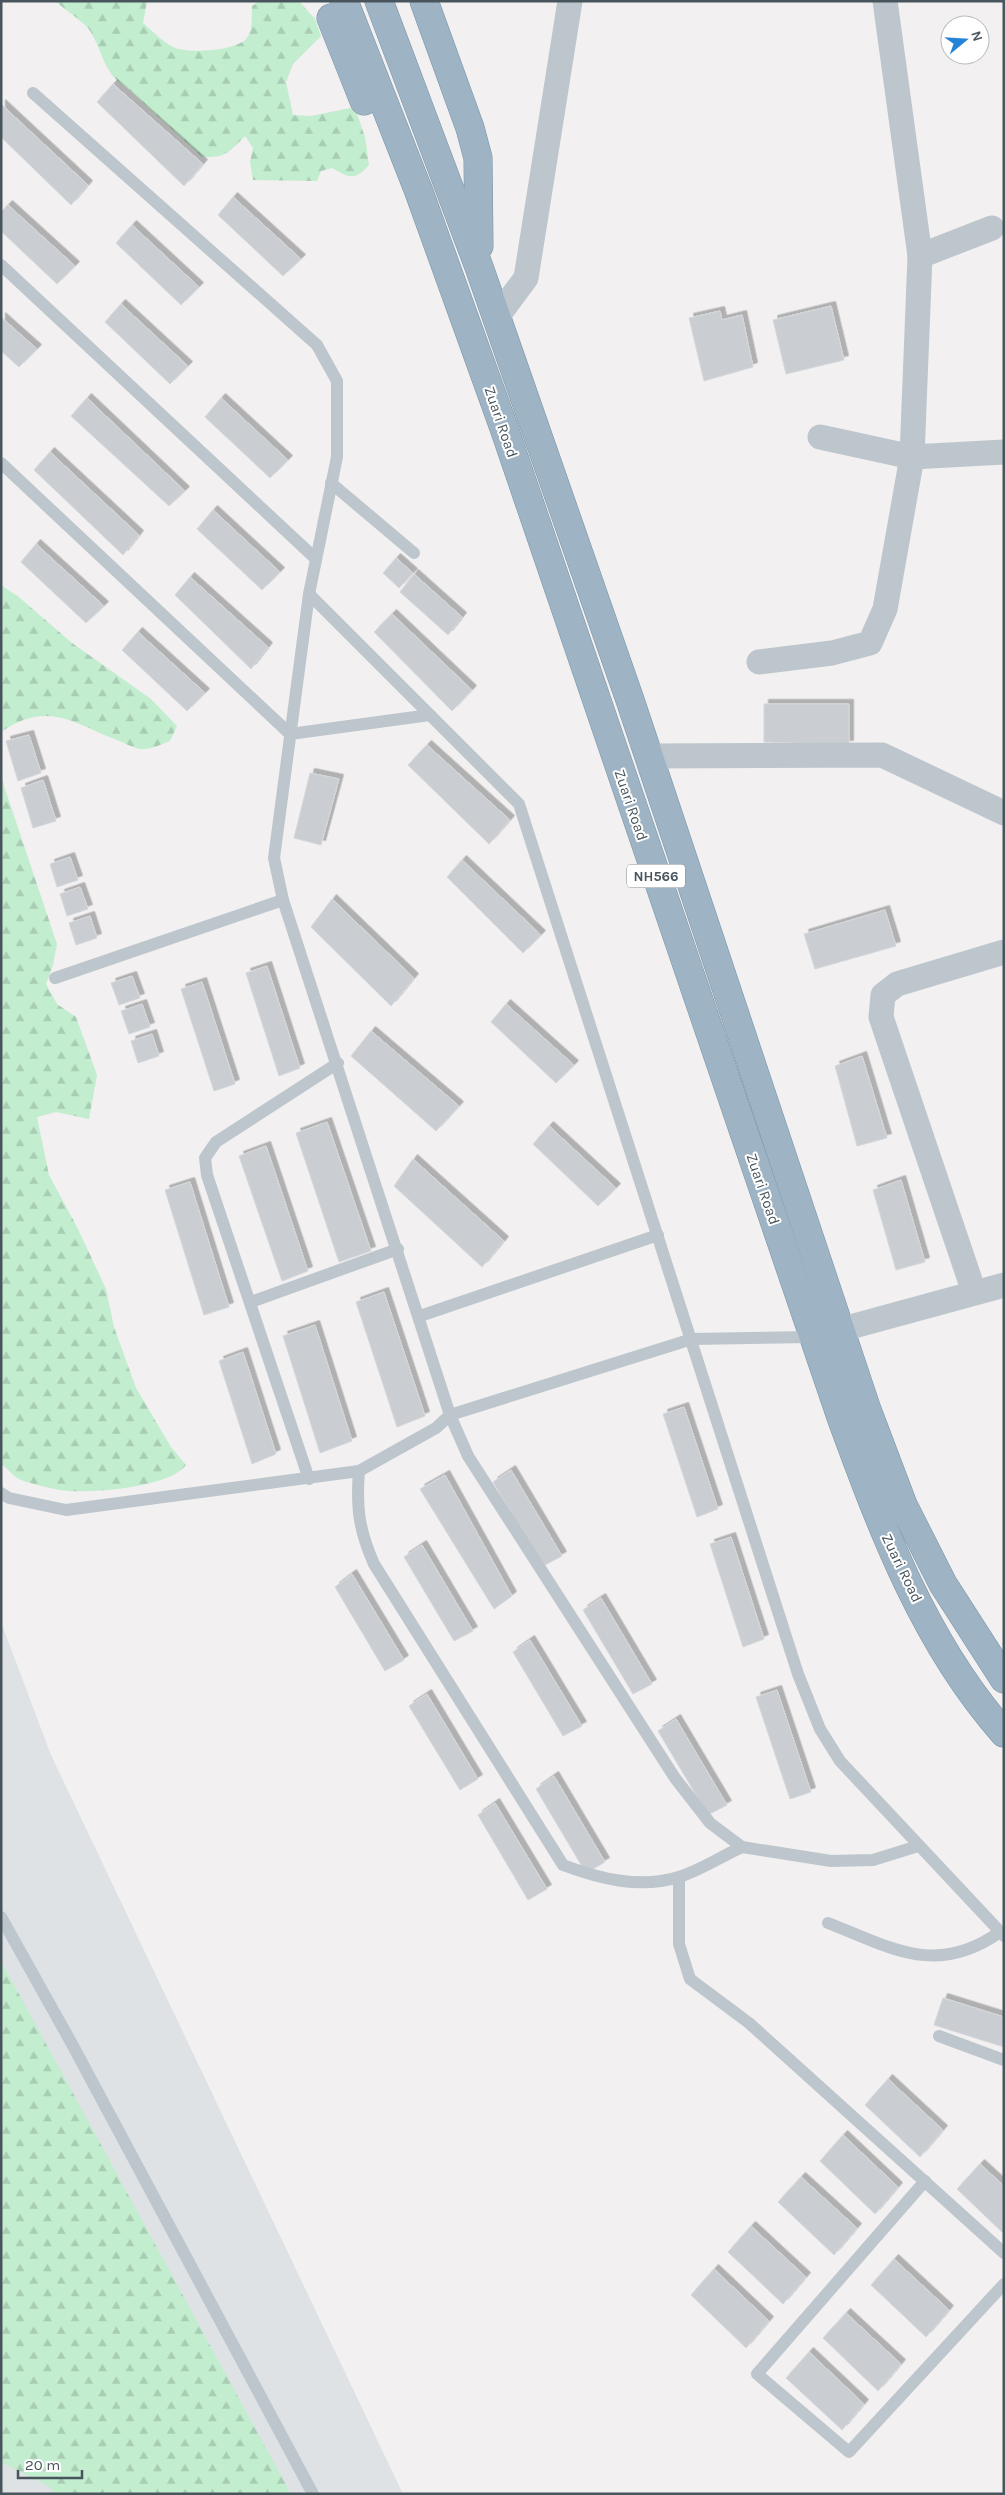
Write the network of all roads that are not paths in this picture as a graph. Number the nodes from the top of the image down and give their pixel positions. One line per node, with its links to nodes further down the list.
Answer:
1 (379, 1): 10 (highway, Zuari Road / NH566)
2 (424, 1): 10 (highway)
3 (570, 1): 11 (street)
4 (885, 1): 8 (street)
5 (330, 2): 36 (highway, Zuari Road / NH566)
6 (33, 93): 16 (lane)
7 (992, 228): 8 (street)
8 (920, 256): 14 (street)
9 (1, 265): 18 (lane)
10 (479, 267): 11 (highway, Zuari Road / NH566)
11 (497, 316): 23 (highway, Zuari Road / NH566)
12 (820, 437): 14 (street)
13 (1004, 452): 14 (street)
14 (912, 456): 20 (street)
15 (1, 463): 22 (lane)
16 (331, 483): 17 (lane); 18 (lane)
17 (414, 553)
18 (316, 559): 19 (lane)
19 (309, 594): 21 (lane); 22 (lane)
20 (759, 662)
21 (430, 715): 22 (lane); 29 (lane)
22 (290, 734): 25 (lane)
23 (649, 756): 24 (street); 35 (highway, Zuari Road / NH566)
24 (1004, 814)
25 (284, 900): 27 (lane); 28 (lane)
26 (1004, 952): 32 (street)
27 (55, 978)
28 (338, 1063): 30 (lane); 33 (lane)
29 (658, 1235): 34 (lane); 37 (lane)
30 (398, 1249): 33 (lane); 34 (lane)
31 (1004, 1285): 32 (street)
32 (974, 1292): 35 (street)
33 (251, 1302): 40 (lane)
34 (420, 1316): 38 (lane)
35 (840, 1330): 36 (street); 42 (highway, Zuari Road / NH566)
36 (814, 1338): 37 (lane); 43 (highway, Zuari Road / NH566)
37 (692, 1340): 38 (lane); 44 (lane)
38 (450, 1415): 39 (lane); 45 (lane)
39 (359, 1471): 40 (lane); 46 (lane)
40 (309, 1479): 41 (lane)
41 (1, 1493)
42 (1004, 1680)
43 (1004, 1733)
44 (918, 1846): 45 (lane); 49 (lane)
45 (742, 1847): 46 (lane)
46 (679, 1877): 52 (lane)
47 (1, 1917): 55 (lane)
48 (828, 1923): 49 (lane)
49 (1002, 1934)
50 (939, 2036): 51 (lane)
51 (1004, 2060)
52 (926, 2181): 53 (lane); 54 (lane)
53 (1004, 2253)
54 (1004, 2284)
55 (313, 2494)

